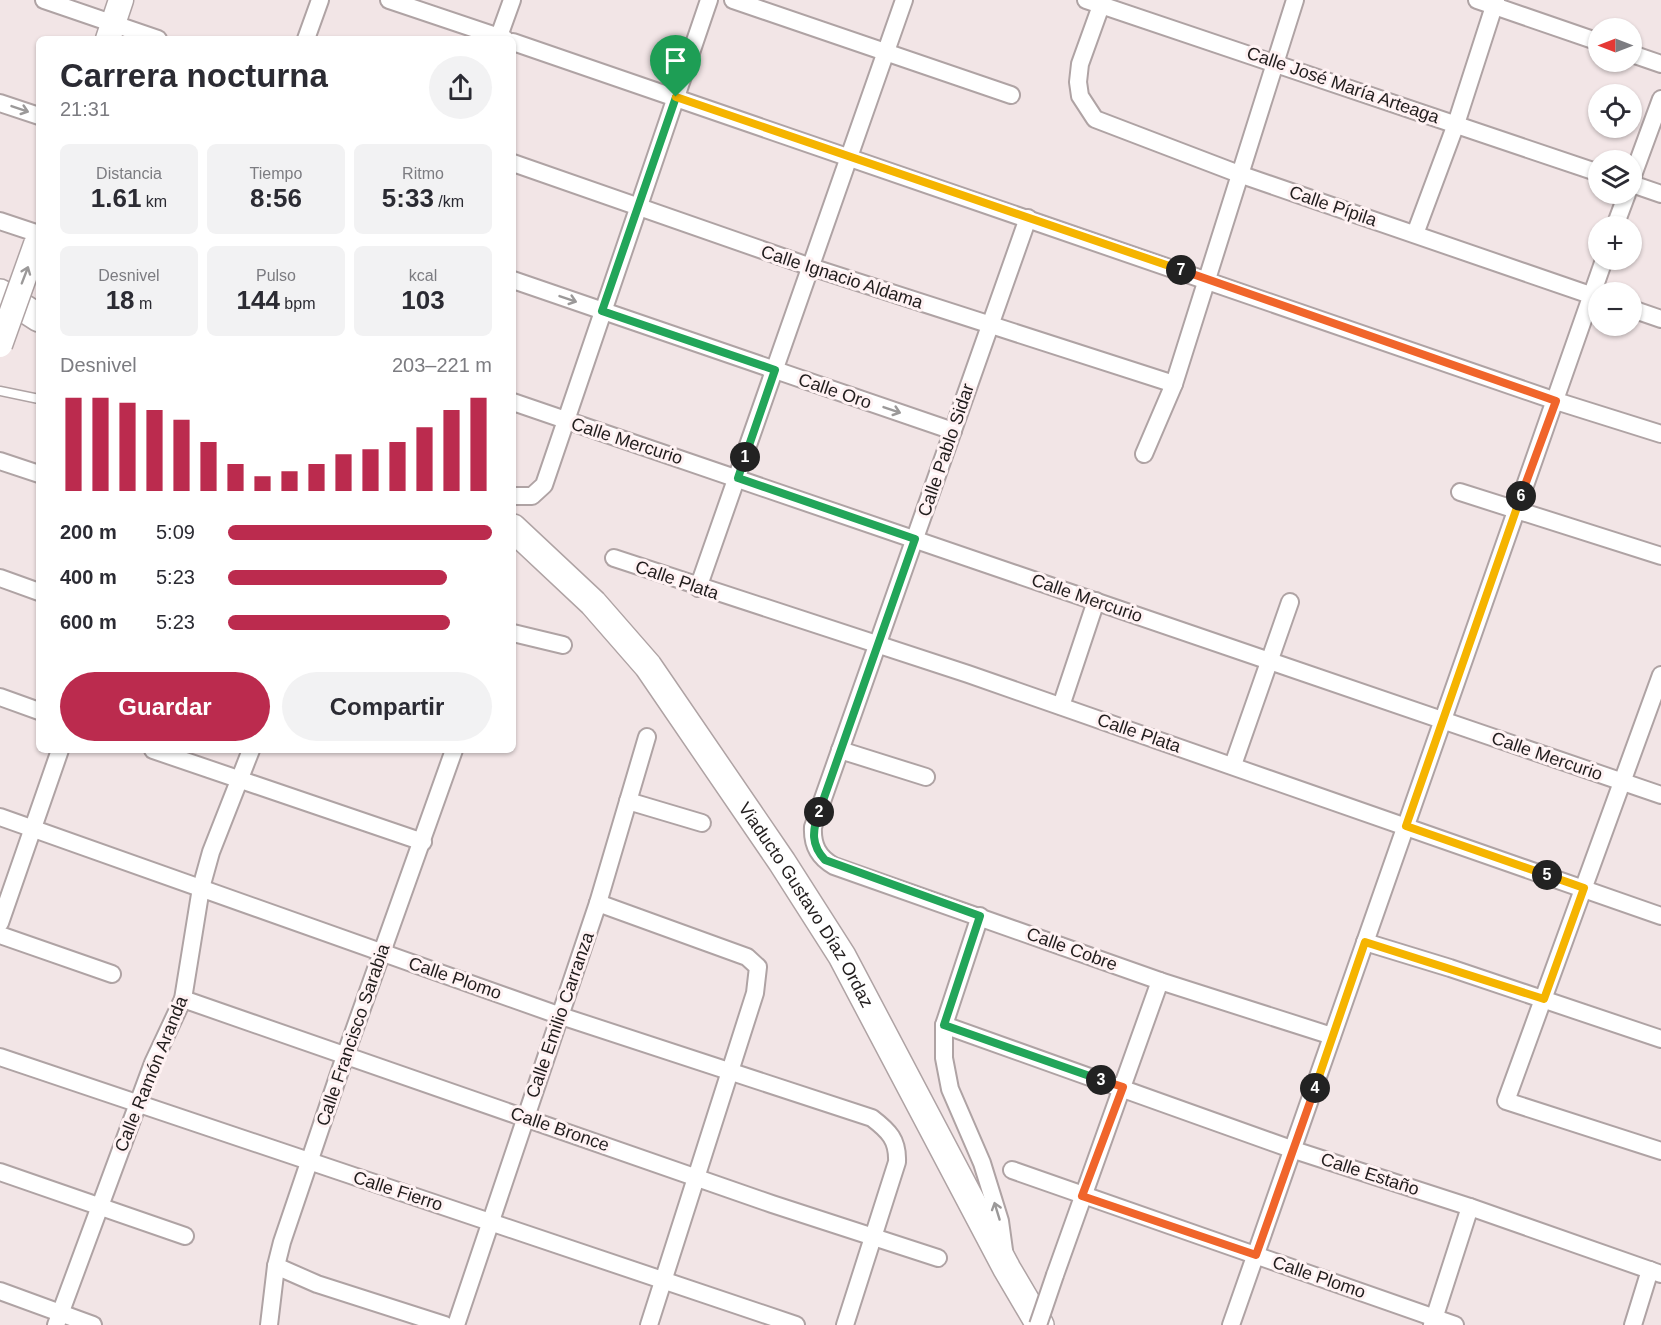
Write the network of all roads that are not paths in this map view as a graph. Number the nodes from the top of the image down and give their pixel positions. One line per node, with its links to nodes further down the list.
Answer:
1 (44, 0): 13 (street)
2 (121, 0): 13 (street)
3 (320, 0): 15 (street)
4 (389, 0): 16 (street)
5 (512, 0): 17 (street)
6 (709, 0): 25 (street)
7 (733, 0): 20 (street)
8 (904, 0): 20 (street)
9 (1295, 0): 22 (street)
10 (1477, 0): 12 (street)
11 (1097, 2): 22 (street, Calle José María Arteaga); 34 (street, Calle Pípila)
12 (1495, 3): 18 (street); 29 (street)
13 (110, 31): 14 (street)
14 (140, 36)
15 (307, 36)
16 (495, 36)
17 (505, 36)
18 (1588, 38)
19 (516, 43): 25 (street)
20 (886, 52): 24 (street); 31 (street)
21 (1642, 57): 23 (street)
22 (1274, 62): 29 (street, Calle José María Arteaga); 34 (street)
23 (1661, 64)
24 (1011, 95)
25 (676, 97): 31 (street); 37 (street)
26 (1661, 99): 30 (street)
27 (0, 103): 28 (street, one-way to 28)
28 (36, 115)
29 (1456, 124): 33 (street, Calle José María Arteaga); 40 (street)
30 (1642, 151)
31 (849, 157): 38 (street); 43 (street)
32 (516, 165): 37 (street, Calle Ignacio Aldama)
33 (1588, 169)
34 (1239, 174): 40 (street, Calle Pípila); 44 (street)
35 (1642, 187): 36 (street)
36 (1661, 194)
37 (638, 207): 43 (street, Calle Ignacio Aldama); 48 (street)
38 (1028, 218): 44 (street); 53 (street, Calle Pablo Sidar)
39 (0, 221): 41 (street)
40 (1415, 234): 47 (street, Calle Pípila)
41 (36, 237)
42 (36, 244): 54 (street, one-way to 42, bridge)
43 (811, 267): 53 (street, Calle Ignacio Aldama); 55 (street)
44 (1206, 279): 56 (street); 59 (street)
45 (516, 281): 48 (street, Calle Oro, one-way to 48)
46 (0, 293): 51 (main road)
47 (1588, 294)
48 (602, 311): 55 (street, Calle Oro); 61 (street)
49 (1642, 312): 52 (street)
50 (1588, 315): 59 (street)
51 (36, 316)
52 (1661, 319)
53 (990, 326): 56 (street, Calle Ignacio Aldama); 62 (street, Calle Pablo Sidar)
54 (0, 345)
55 (775, 370): 62 (street, Calle Oro, one-way to 62); 67 (street)
56 (1174, 384): 64 (street)
57 (0, 391): 58 (lane)
58 (36, 398)
59 (1556, 401): 63 (street); 70 (street)
60 (516, 403): 61 (street, Calle Mercurio)
61 (565, 420): 67 (street, Calle Mercurio); 69 (street)
62 (953, 431): 72 (street, Calle Pablo Sidar)
63 (1661, 434)
64 (1144, 454)
65 (0, 461): 66 (street)
66 (36, 473)
67 (738, 478): 72 (street, Calle Mercurio); 76 (street)
68 (1460, 492): 70 (street)
69 (516, 496)
70 (1516, 510): 73 (street); 88 (street)
71 (516, 531): 145 (main road, Viaducto Gustavo Díaz Ordaz)
72 (915, 539): 78 (street, Calle Mercurio); 81 (street, Calle Pablo Sidar)
73 (1661, 556)
74 (614, 558): 76 (street, Calle Plata)
75 (0, 578): 77 (street)
76 (698, 588): 81 (street, Calle Plata)
77 (36, 591)
78 (1096, 602): 83 (street, Calle Mercurio); 86 (street)
79 (1290, 602): 83 (street)
80 (516, 634): 82 (street)
81 (878, 644): 86 (street, Calle Plata); 90 (street, Calle Pablo Sidar)
82 (563, 645)
83 (1271, 660): 88 (street, Calle Mercurio); 95 (street)
84 (1661, 676): 98 (street)
85 (0, 698): 87 (street)
86 (1061, 706): 95 (street, Calle Plata)
87 (36, 710)
88 (1444, 721): 98 (street, Calle Mercurio); 103 (street)
89 (647, 737): 100 (street, Calle Emilio Carranza)
90 (840, 750): 96 (street); 106 (street, Calle Pablo Sidar)
91 (59, 753): 104 (street)
92 (162, 753): 97 (street)
93 (250, 753): 97 (street, Calle Ramón Aranda)
94 (453, 753): 105 (street, Calle Francisco Sarabia)
95 (1233, 765): 103 (street, Calle Plata)
96 (926, 777)
97 (240, 779): 105 (street); 107 (street, Calle Ramón Aranda)
98 (1622, 782): 99 (street, Calle Mercurio); 108 (street)
99 (1661, 795)
100 (628, 801): 102 (street); 109 (street, Calle Emilio Carranza)
101 (0, 817): 104 (street, Calle Plomo)
102 (702, 823)
103 (1406, 826): 108 (street, Calle Plata); 114 (street)
104 (34, 830): 107 (street, Calle Plomo); 112 (street)
105 (423, 842): 115 (street, Calle Francisco Sarabia)
106 (817, 852): 110 (street, Calle Cobre)
107 (201, 888): 115 (street, Calle Plomo); 118 (street, Calle Ramón Aranda)
108 (1584, 888): 111 (street, Calle Plata); 119 (street)
109 (598, 903): 120 (street, Calle Emilio Carranza); 126 (street)
110 (980, 916): 117 (street, Calle Cobre); 121 (street)
111 (1661, 916)
112 (0, 923)
113 (0, 935): 116 (street)
114 (1365, 942): 119 (street); 122 (street)
115 (381, 952): 120 (street, Calle Plomo); 124 (street, Calle Francisco Sarabia)
116 (112, 975)
117 (1160, 981): 122 (street, Calle Cobre); 127 (street)
118 (183, 999): 124 (street, Calle Bronce); 128 (street, Calle Ramón Aranda)
119 (1544, 999): 123 (street); 131 (street)
120 (561, 1016): 126 (street, Calle Plomo); 129 (street, Calle Emilio Carranza)
121 (944, 1025): 127 (street, Calle Estaño); 145 (street, one-way to 121)
122 (1332, 1036): 130 (street)
123 (1661, 1039)
124 (345, 1056): 129 (street, Calle Bronce); 132 (street, Calle Francisco Sarabia)
125 (0, 1057): 128 (street, Calle Fierro)
126 (730, 1070): 135 (street); 141 (street, Calle Plomo)
127 (1123, 1087): 130 (street, Calle Estaño); 136 (street)
128 (137, 1105): 132 (street, Calle Fierro); 137 (street, Calle Ramón Aranda)
129 (525, 1117): 135 (street, Calle Bronce); 139 (street, Calle Emilio Carranza)
130 (1294, 1149): 138 (street, Calle Estaño); 142 (street)
131 (1661, 1151)
132 (309, 1162): 139 (street, Calle Fierro); 144 (street, Calle Francisco Sarabia)
133 (1012, 1170): 136 (street, Calle Plomo)
134 (0, 1172): 137 (street)
135 (696, 1177): 141 (street, Calle Bronce); 147 (street)
136 (1082, 1196): 142 (street, Calle Plomo); 158 (street, bridge)
137 (98, 1206): 140 (street); 149 (street, Calle Ramón Aranda)
138 (1470, 1207): 146 (street, Calle Estaño); 150 (street)
139 (489, 1221): 147 (street, Calle Fierro); 154 (street, Calle Emilio Carranza)
140 (185, 1236)
141 (874, 1238): 143 (street, Calle Bronce); 157 (street)
142 (1256, 1255): 150 (street, Calle Plomo); 159 (street)
143 (938, 1258)
144 (276, 1266): 152 (street, Calle Francisco Sarabia); 153 (street)
145 (1007, 1269): 158 (main road, Viaducto Gustavo Díaz Ordaz)
146 (1656, 1272): 161 (street)
147 (664, 1282): 155 (street); 156 (street, Calle Fierro)
148 (0, 1291): 149 (street)
149 (58, 1319): 151 (street)
150 (1433, 1321): 160 (street, Calle Plomo)
151 (93, 1325)
152 (269, 1325)
153 (445, 1325)
154 (456, 1325)
155 (649, 1325)
156 (796, 1325)
157 (845, 1325)
158 (1039, 1325)
159 (1231, 1325)
160 (1455, 1325)
161 (1633, 1325)

